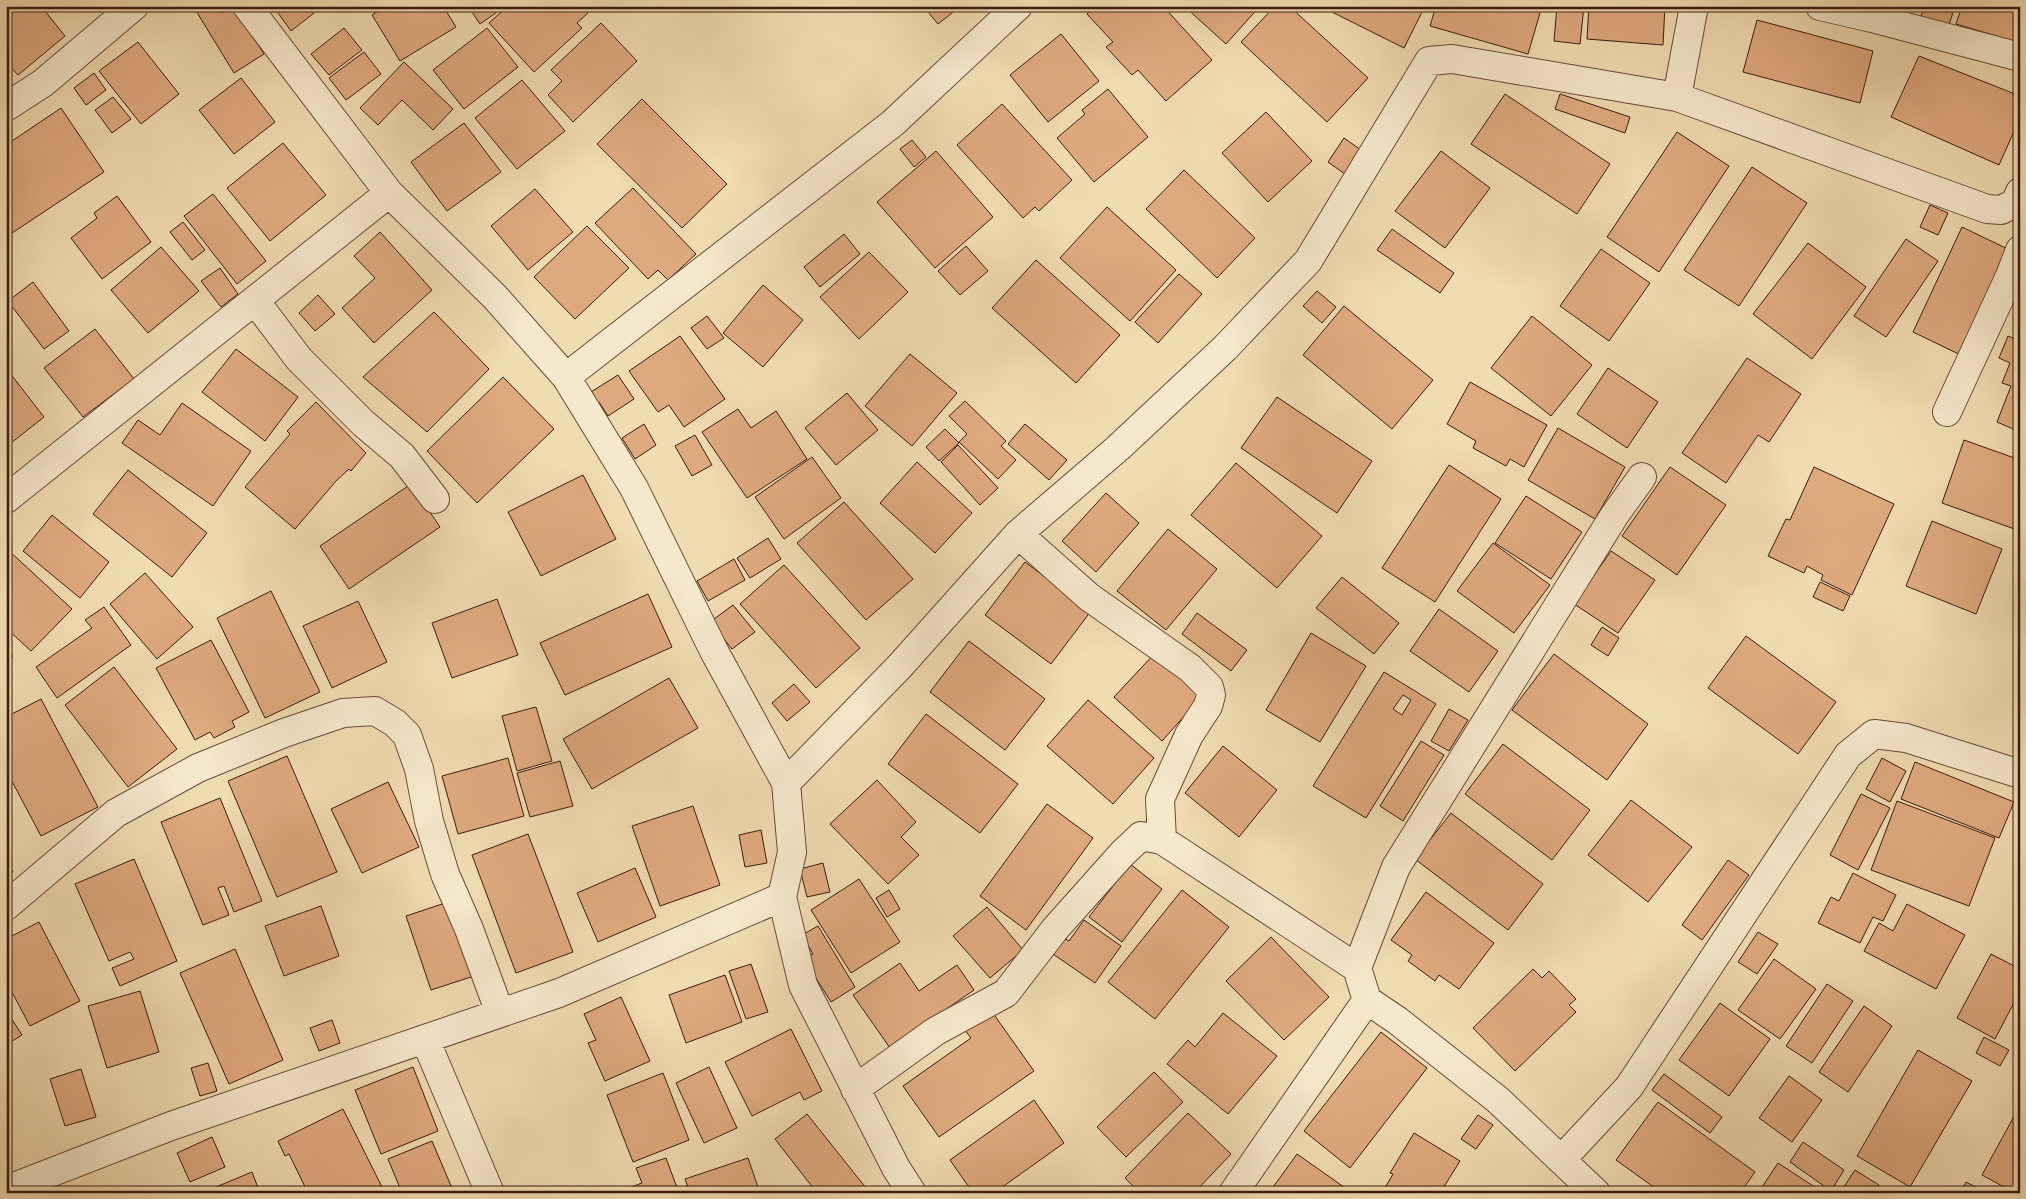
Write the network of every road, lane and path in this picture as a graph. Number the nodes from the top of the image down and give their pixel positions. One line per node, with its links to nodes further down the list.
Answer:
1 (134, 6): 8 (street)
2 (247, 6): 9 (street)
3 (1018, 6): 13 (street)
4 (1694, 6): 7 (street)
5 (1820, 6): 6 (street)
6 (2020, 57)
7 (1677, 98): 10 (street); 18 (street)
8 (6, 107)
9 (390, 193): 12 (street); 13 (street)
10 (2018, 204)
11 (2020, 250): 14 (street)
12 (256, 302): 16 (street); 17 (street)
13 (566, 377): 20 (street)
14 (1947, 412)
15 (1642, 477): 24 (street)
16 (6, 499)
17 (434, 499)
18 (1018, 534): 20 (street); 21 (street)
19 (2020, 774): 29 (street)
20 (786, 783): 22 (street)
21 (1162, 840): 24 (street); 28 (street)
22 (782, 896): 26 (street); 28 (street)
23 (6, 906): 26 (street)
24 (1357, 968): 25 (street)
25 (1367, 1000): 29 (street); 33 (street)
26 (500, 1013): 27 (street)
27 (425, 1039): 30 (street); 31 (street)
28 (855, 1089): 32 (street)
29 (1561, 1160): 34 (street)
30 (6, 1190)
31 (490, 1193)
32 (912, 1193)
33 (1233, 1193)
34 (1596, 1193)

